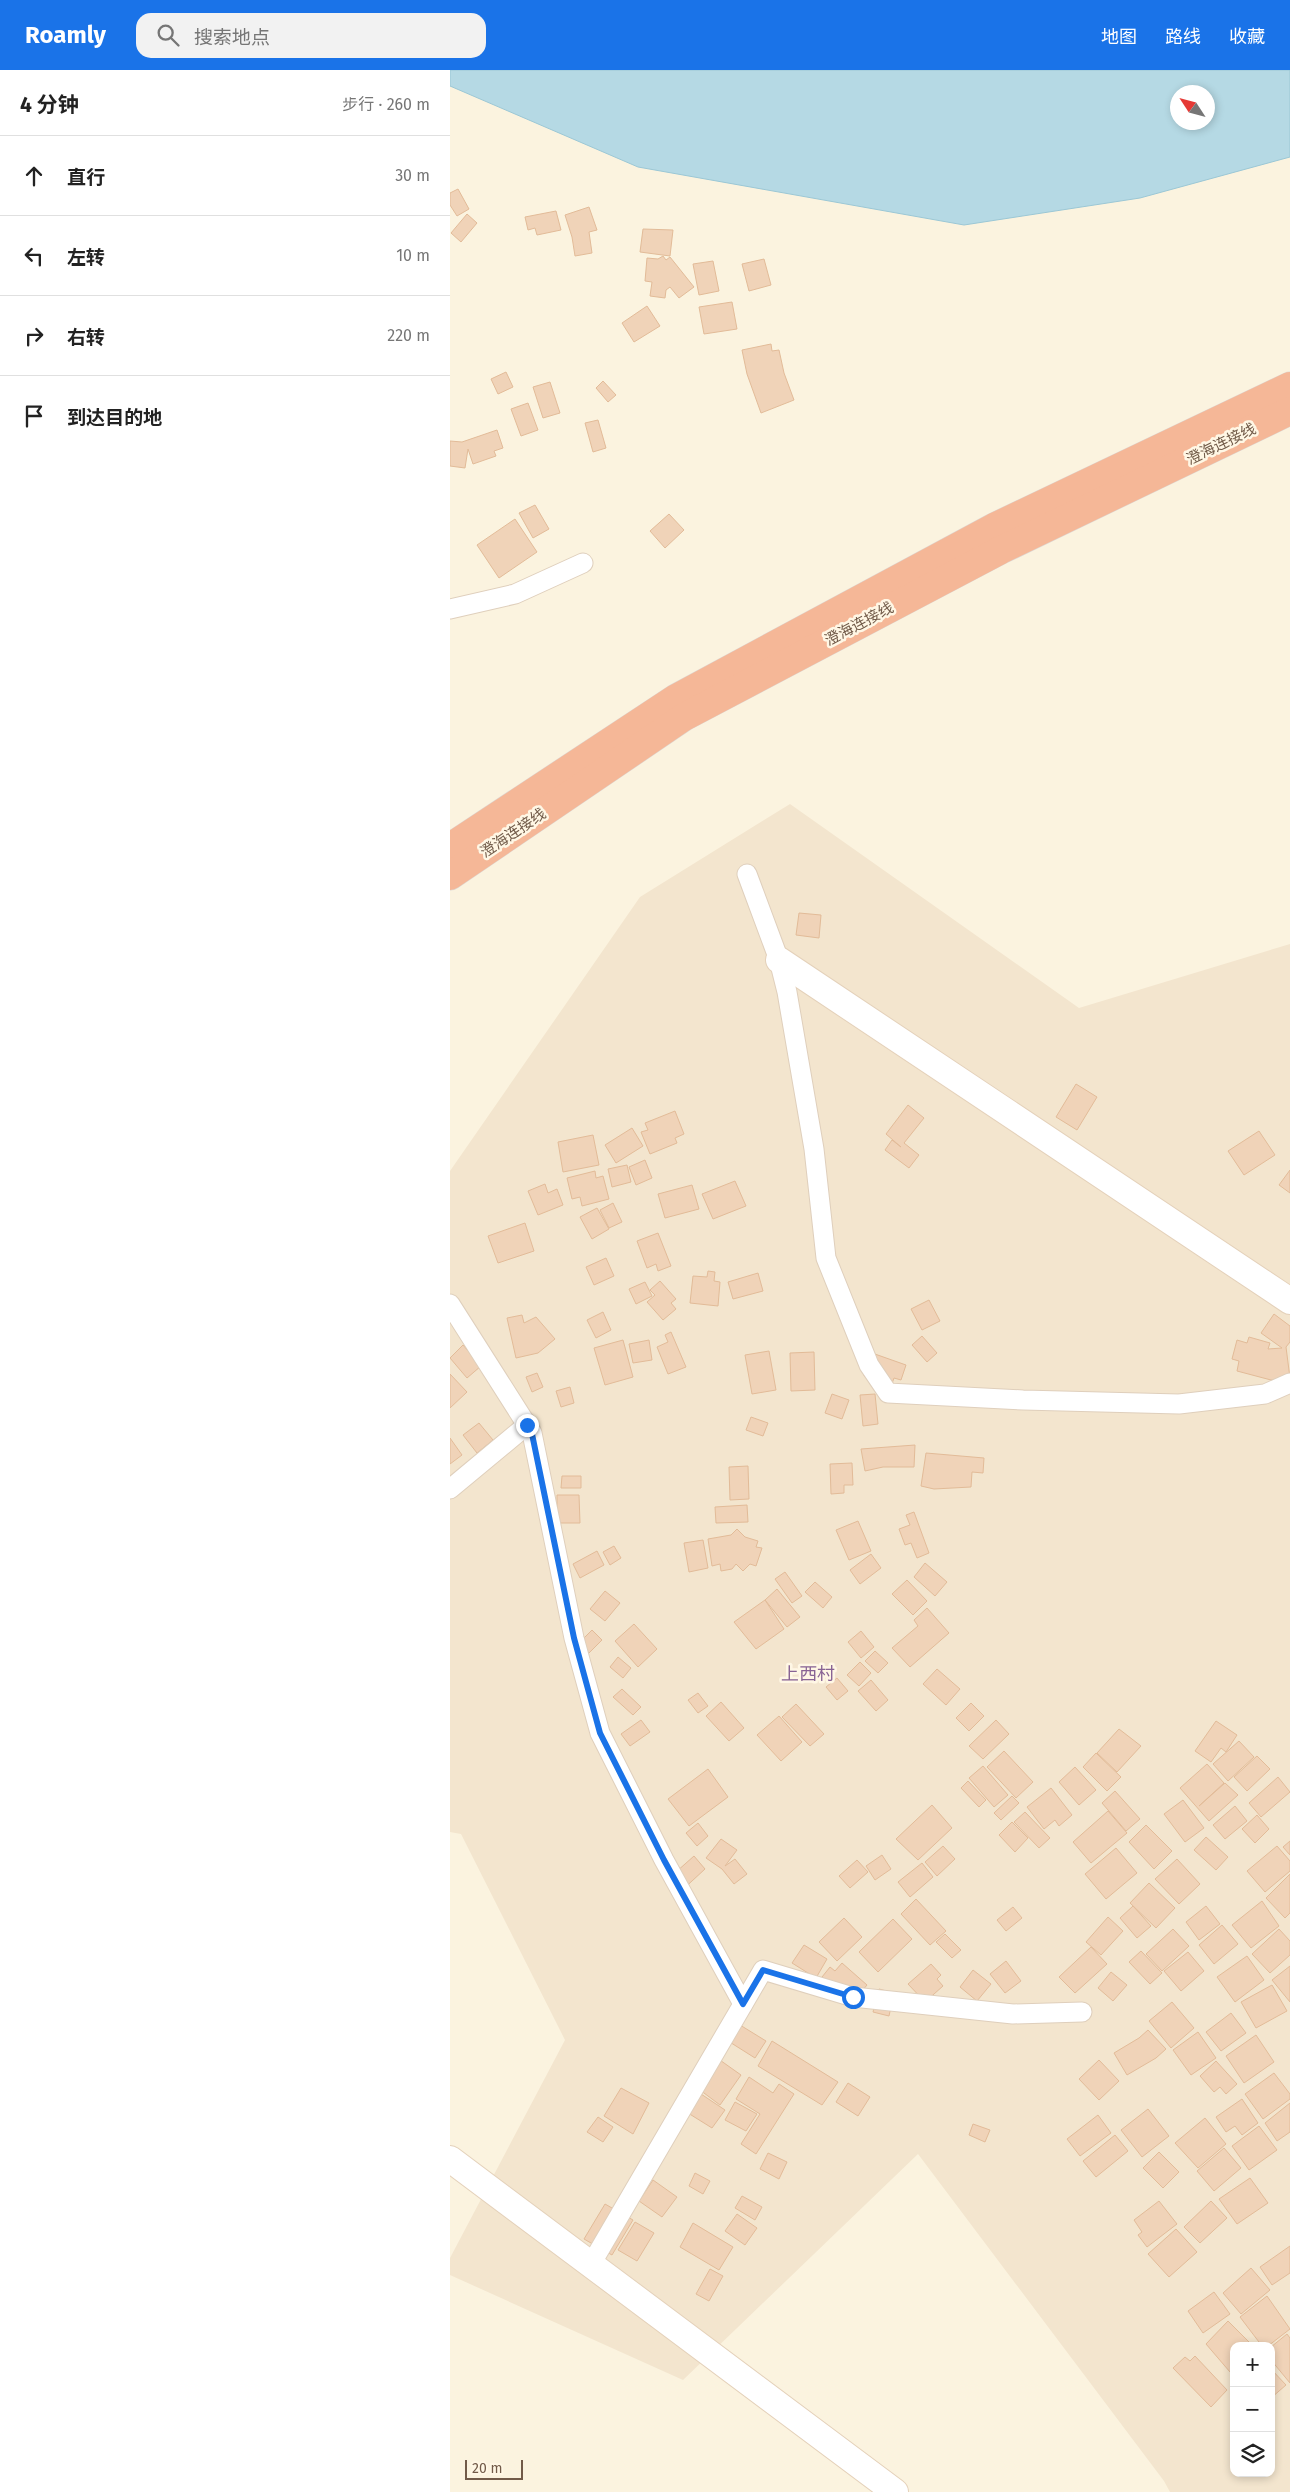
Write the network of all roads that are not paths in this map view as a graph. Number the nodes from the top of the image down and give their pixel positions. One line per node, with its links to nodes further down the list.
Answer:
1 (1290, 386): 5 (highway, 澄海连接线)
2 (1290, 411): 7 (highway, 澄海连接线)
3 (583, 563): 4 (street)
4 (450, 609)
5 (450, 847)
6 (747, 874): 8 (street)
7 (450, 876)
8 (779, 960): 9 (street); 11 (street)
9 (1290, 1301)
10 (450, 1304): 12 (street)
11 (1290, 1383)
12 (527, 1425): 13 (street); 14 (street)
13 (450, 1489)
14 (743, 2004): 15 (street); 17 (street)
15 (1082, 2012)
16 (450, 2159): 17 (street)
17 (590, 2266): 18 (street)
18 (894, 2492)

